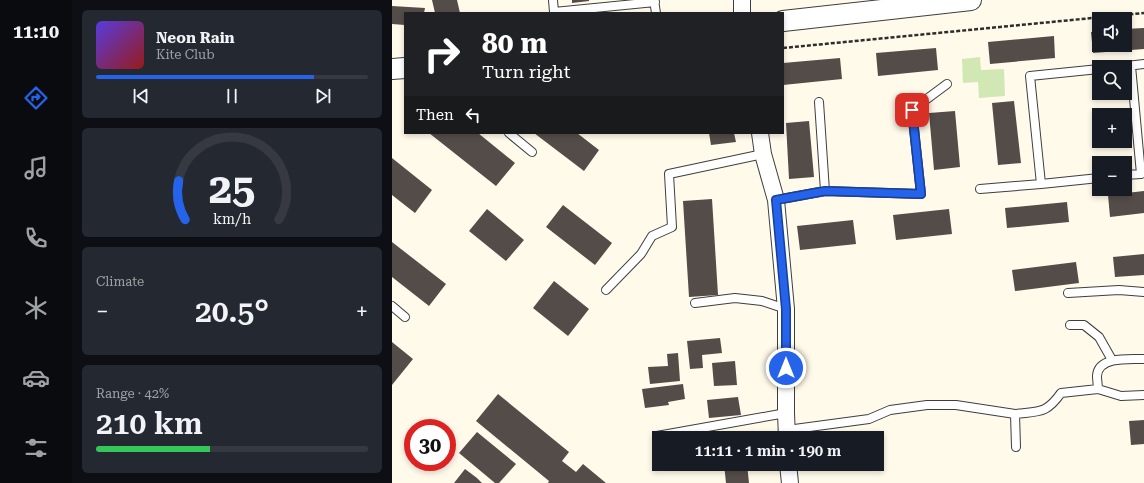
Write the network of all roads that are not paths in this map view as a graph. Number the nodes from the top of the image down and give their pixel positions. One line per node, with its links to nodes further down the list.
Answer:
1 (553, 0): 4 (lane)
2 (742, 0): 6 (street)
3 (971, 0): 7 (street)
4 (654, 1): 5 (lane)
5 (656, 12)
6 (742, 12)
7 (784, 21)
8 (1144, 64): 9 (lane)
9 (1132, 66)
10 (404, 68): 11 (street)
11 (392, 70)
12 (1092, 70): 22 (lane)
13 (1132, 77): 20 (lane)
14 (947, 84): 24 (lane)
15 (818, 102): 24 (lane)
16 (510, 134): 18 (lane)
17 (760, 134): 19 (street)
18 (532, 152)
19 (763, 154): 25 (street); 26 (lane)
20 (1132, 175)
21 (1092, 179): 22 (lane)
22 (1041, 184): 23 (lane)
23 (980, 190)
24 (825, 191): 25 (lane)
25 (776, 200): 31 (street)
26 (606, 290)
27 (1144, 292): 28 (lane)
28 (1068, 293)
29 (695, 302): 31 (lane)
30 (392, 306): 32 (lane)
31 (786, 309): 38 (street)
32 (405, 317)
33 (1070, 325): 35 (lane)
34 (1144, 359): 35 (lane)
35 (1112, 360): 36 (lane)
36 (1098, 390): 37 (lane); 39 (lane)
37 (1144, 395)
38 (786, 413): 40 (lane); 41 (street)
39 (1015, 414): 42 (lane); 43 (lane)
40 (686, 431)
41 (787, 431)
42 (803, 431)
43 (1016, 447)
44 (789, 471): 45 (street)
45 (790, 483)

